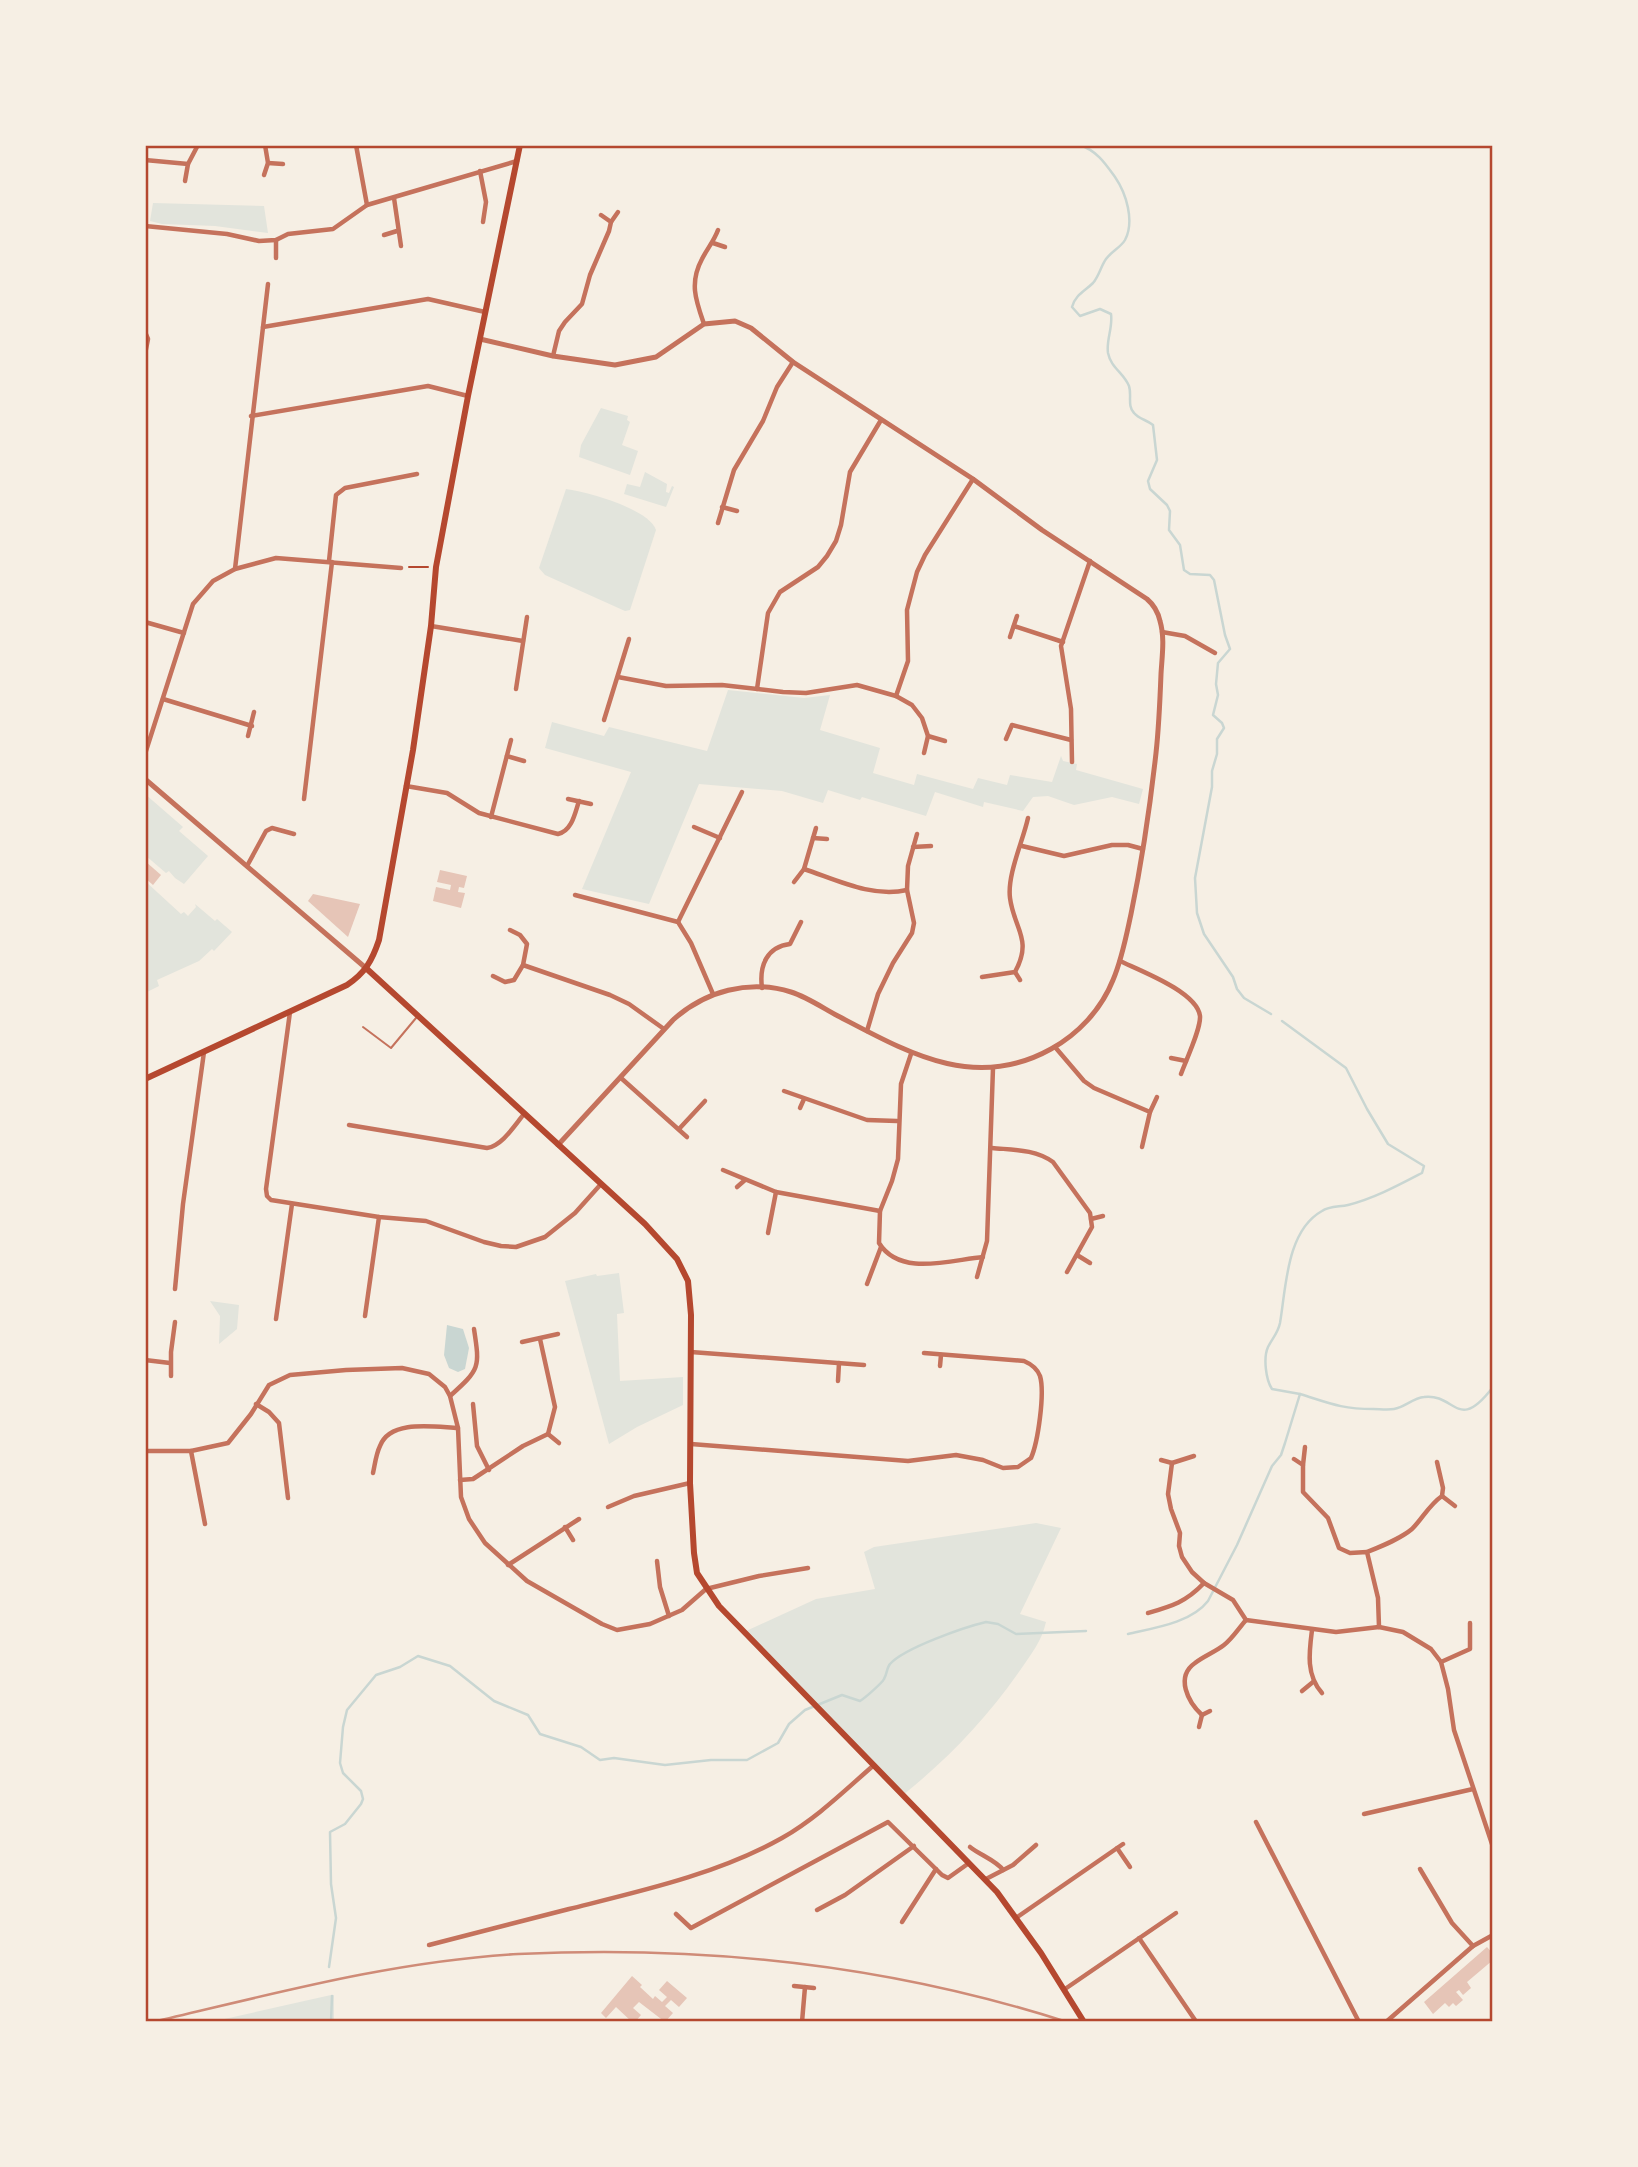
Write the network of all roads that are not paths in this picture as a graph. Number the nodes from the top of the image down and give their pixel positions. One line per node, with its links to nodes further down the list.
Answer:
1 (198, 145): 8 (street)
2 (265, 145): 7 (street)
3 (356, 145): 14 (street)
4 (520, 145): 6 (main road)
5 (145, 160): 8 (street)
6 (517, 161): 10 (street); 29 (main road)
7 (268, 163): 9 (street); 11 (street)
8 (188, 164): 12 (street)
9 (283, 164)
10 (480, 171): 13 (street); 17 (street)
11 (264, 175)
12 (185, 181)
13 (394, 198): 14 (street); 21 (street)
14 (368, 205): 23 (street)
15 (618, 212): 18 (street)
16 (601, 215): 18 (street)
17 (482, 222)
18 (611, 222): 35 (street)
19 (145, 226): 23 (street)
20 (718, 230): 24 (street)
21 (397, 231): 22 (street); 25 (street)
22 (384, 235)
23 (276, 240): 27 (street)
24 (713, 243): 26 (street); 30 (street)
25 (401, 246)
26 (725, 247)
27 (276, 258)
28 (268, 284): 31 (street)
29 (485, 312): 31 (street); 33 (main road)
30 (704, 324): 35 (street); 36 (street)
31 (263, 327): 38 (street)
32 (145, 332): 34 (street)
33 (480, 339): 35 (street); 37 (main road)
34 (145, 354)
35 (553, 356)
36 (793, 362): 39 (street); 42 (street)
37 (468, 396): 38 (street); 52 (main road)
38 (251, 416): 48 (street)
39 (881, 420): 41 (street); 63 (street)
40 (418, 474): 45 (street)
41 (973, 479): 46 (street); 64 (street)
42 (722, 507): 43 (street); 44 (street)
43 (737, 511)
44 (718, 523)
45 (330, 561): 47 (street); 48 (street); 83 (street)
46 (1090, 561): 54 (street); 59 (street)
47 (401, 568)
48 (235, 569): 55 (street)
49 (1017, 616): 53 (street)
50 (527, 617): 58 (street)
51 (145, 622): 55 (street)
52 (431, 626): 58 (street); 81 (main road)
53 (1014, 626): 56 (street); 59 (street)
54 (1162, 632): 60 (street); 99 (street)
55 (184, 633): 65 (street)
56 (1010, 637)
57 (629, 639): 61 (street)
58 (523, 641): 62 (street)
59 (1063, 642): 73 (street)
60 (1215, 653)
61 (618, 677): 63 (street); 67 (street)
62 (516, 689)
63 (757, 689): 64 (street)
64 (896, 696): 70 (street)
65 (163, 699): 68 (street); 76 (street)
66 (254, 712): 68 (street)
67 (604, 720)
68 (252, 726): 69 (street)
69 (248, 736)
70 (928, 736): 74 (street); 75 (street)
71 (1006, 739): 73 (street)
72 (510, 740): 77 (street)
73 (1071, 740): 79 (street)
74 (945, 741)
75 (924, 753)
76 (145, 754)
77 (507, 756): 78 (street); 87 (street)
78 (524, 761)
79 (1072, 762)
80 (145, 779): 100 (street)
81 (405, 786): 87 (street); 110 (main road)
82 (742, 792): 93 (street)
83 (304, 799)
84 (568, 799): 85 (street)
85 (579, 801): 86 (street); 87 (street)
86 (591, 804)
87 (491, 817)
88 (1028, 818): 97 (street)
89 (694, 827): 93 (street)
90 (816, 828): 94 (street)
91 (294, 834): 100 (street)
92 (918, 834): 98 (street)
93 (720, 838): 105 (street)
94 (813, 838): 95 (street); 101 (street)
95 (827, 839)
96 (930, 846): 98 (street)
97 (1022, 846): 99 (street); 111 (street)
98 (913, 847): 103 (street)
99 (1143, 849): 108 (street)
100 (246, 867): 110 (street)
101 (804, 869): 102 (street); 103 (street)
102 (794, 882)
103 (907, 890): 121 (street)
104 (575, 895): 105 (street)
105 (678, 922): 116 (street)
106 (801, 922): 115 (street)
107 (510, 930): 109 (street)
108 (1120, 961): 122 (street); 126 (street)
109 (523, 965): 112 (street); 120 (street)
110 (367, 969): 117 (main road); 118 (main road)
111 (1015, 972): 113 (street); 114 (street)
112 (493, 976)
113 (982, 977)
114 (1020, 980)
115 (762, 988): 116 (street); 121 (street)
116 (713, 994): 120 (street)
117 (290, 1011): 123 (main road); 150 (street)
118 (416, 1017): 119 (lane); 137 (main road)
119 (363, 1027)
120 (664, 1029): 129 (street)
121 (867, 1031): 124 (street)
122 (1055, 1047): 127 (street); 136 (street)
123 (204, 1052): 130 (main road); 163 (street)
124 (911, 1054): 127 (street); 138 (street)
125 (1171, 1058): 126 (street)
126 (1186, 1061): 128 (street)
127 (993, 1068): 144 (street)
128 (1181, 1074)
129 (621, 1078): 140 (street); 142 (street)
130 (145, 1079)
131 (785, 1091): 133 (street)
132 (1157, 1097): 136 (street)
133 (804, 1099): 135 (street); 138 (street)
134 (705, 1101): 140 (street)
135 (800, 1108)
136 (1150, 1112): 143 (street)
137 (524, 1114): 139 (street); 142 (main road)
138 (898, 1121): 151 (street)
139 (349, 1125)
140 (679, 1129): 141 (street)
141 (687, 1137)
142 (558, 1145): 147 (main road)
143 (1142, 1147)
144 (992, 1148): 154 (street); 158 (street)
145 (723, 1170): 146 (street)
146 (745, 1180): 148 (street); 149 (street)
147 (601, 1184): 153 (street); 171 (main road)
148 (737, 1188)
149 (776, 1192): 151 (street); 155 (street)
150 (292, 1204): 153 (street); 165 (street)
151 (880, 1211): 156 (street)
152 (1103, 1216): 154 (street)
153 (379, 1217): 164 (street)
154 (1091, 1219): 157 (street)
155 (768, 1233)
156 (881, 1246): 158 (street); 162 (street)
157 (1077, 1255): 159 (street); 160 (street)
158 (983, 1257): 161 (street)
159 (1090, 1263)
160 (1067, 1272)
161 (977, 1277)
162 (867, 1284)
163 (175, 1289)
164 (365, 1316)
165 (276, 1319)
166 (175, 1322): 175 (street)
167 (474, 1329): 181 (street)
168 (558, 1334): 169 (street)
169 (540, 1339): 170 (street); 185 (street)
170 (522, 1342)
171 (690, 1352): 176 (street); 187 (main road)
172 (924, 1353): 173 (street)
173 (941, 1355): 178 (street); 187 (street)
174 (145, 1360): 175 (street)
175 (170, 1363): 179 (street)
176 (839, 1363): 177 (street); 180 (street)
177 (863, 1365)
178 (940, 1366)
179 (171, 1376)
180 (838, 1381)
181 (450, 1396): 182 (street); 184 (street)
182 (256, 1404): 190 (street); 202 (street)
183 (473, 1404): 197 (street)
184 (458, 1428): 198 (street); 199 (street)
185 (548, 1434): 186 (street); 197 (street)
186 (559, 1443)
187 (690, 1444): 200 (main road)
188 (1305, 1447): 196 (street)
189 (145, 1451): 190 (street)
190 (191, 1451): 206 (street)
191 (1194, 1456): 195 (street)
192 (1294, 1458): 196 (street)
193 (1161, 1460): 195 (street)
194 (1437, 1462): 201 (street)
195 (1172, 1463): 213 (street)
196 (1303, 1465): 209 (street)
197 (489, 1470): 199 (street)
198 (373, 1473)
199 (460, 1480): 211 (street)
200 (690, 1483): 204 (street); 214 (main road)
201 (1442, 1496): 203 (street); 209 (street)
202 (288, 1499)
203 (1455, 1506)
204 (608, 1507)
205 (579, 1519): 207 (street)
206 (205, 1524)
207 (565, 1527): 208 (street); 211 (street)
208 (573, 1540)
209 (1367, 1552): 219 (street)
210 (657, 1561): 216 (street)
211 (508, 1565): 216 (street)
212 (808, 1568): 214 (street)
213 (1206, 1584): 215 (street); 217 (street)
214 (706, 1589): 216 (street); 228 (main road)
215 (1148, 1613)
216 (668, 1616)
217 (1246, 1620): 220 (street); 226 (street)
218 (1470, 1623): 221 (street)
219 (1379, 1628): 220 (street); 221 (street)
220 (1312, 1630): 222 (street)
221 (1441, 1662): 229 (street)
222 (1313, 1682): 223 (street); 224 (street)
223 (1303, 1691)
224 (1322, 1693)
225 (1210, 1711): 226 (street)
226 (1202, 1715): 227 (street)
227 (1199, 1727)
228 (874, 1765): 236 (main road); 249 (street)
229 (1473, 1789): 230 (street); 235 (street)
230 (1364, 1814)
231 (1256, 1822): 258 (street)
232 (1036, 1845): 240 (street)
233 (914, 1846): 238 (street); 242 (street); 244 (street)
234 (971, 1847): 240 (street)
235 (1493, 1847)
236 (970, 1862): 238 (street); 241 (main road)
237 (1130, 1867): 245 (street)
238 (936, 1869): 246 (street)
239 (1420, 1869): 250 (street)
240 (1003, 1870): 241 (street)
241 (986, 1879): 245 (main road)
242 (817, 1910)
243 (1176, 1913): 248 (street)
244 (676, 1914)
245 (1016, 1918): 254 (main road)
246 (902, 1922)
247 (1493, 1935): 250 (street)
248 (1139, 1938): 254 (street); 255 (street)
249 (429, 1945)
250 (1473, 1945): 259 (street)
251 (794, 1986): 252 (street)
252 (805, 1987): 253 (street); 256 (street)
253 (814, 1988)
254 (1065, 1989): 257 (main road)
255 (1195, 2020)
256 (802, 2022)
257 (1084, 2022)
258 (1359, 2022)
259 (1386, 2022)

